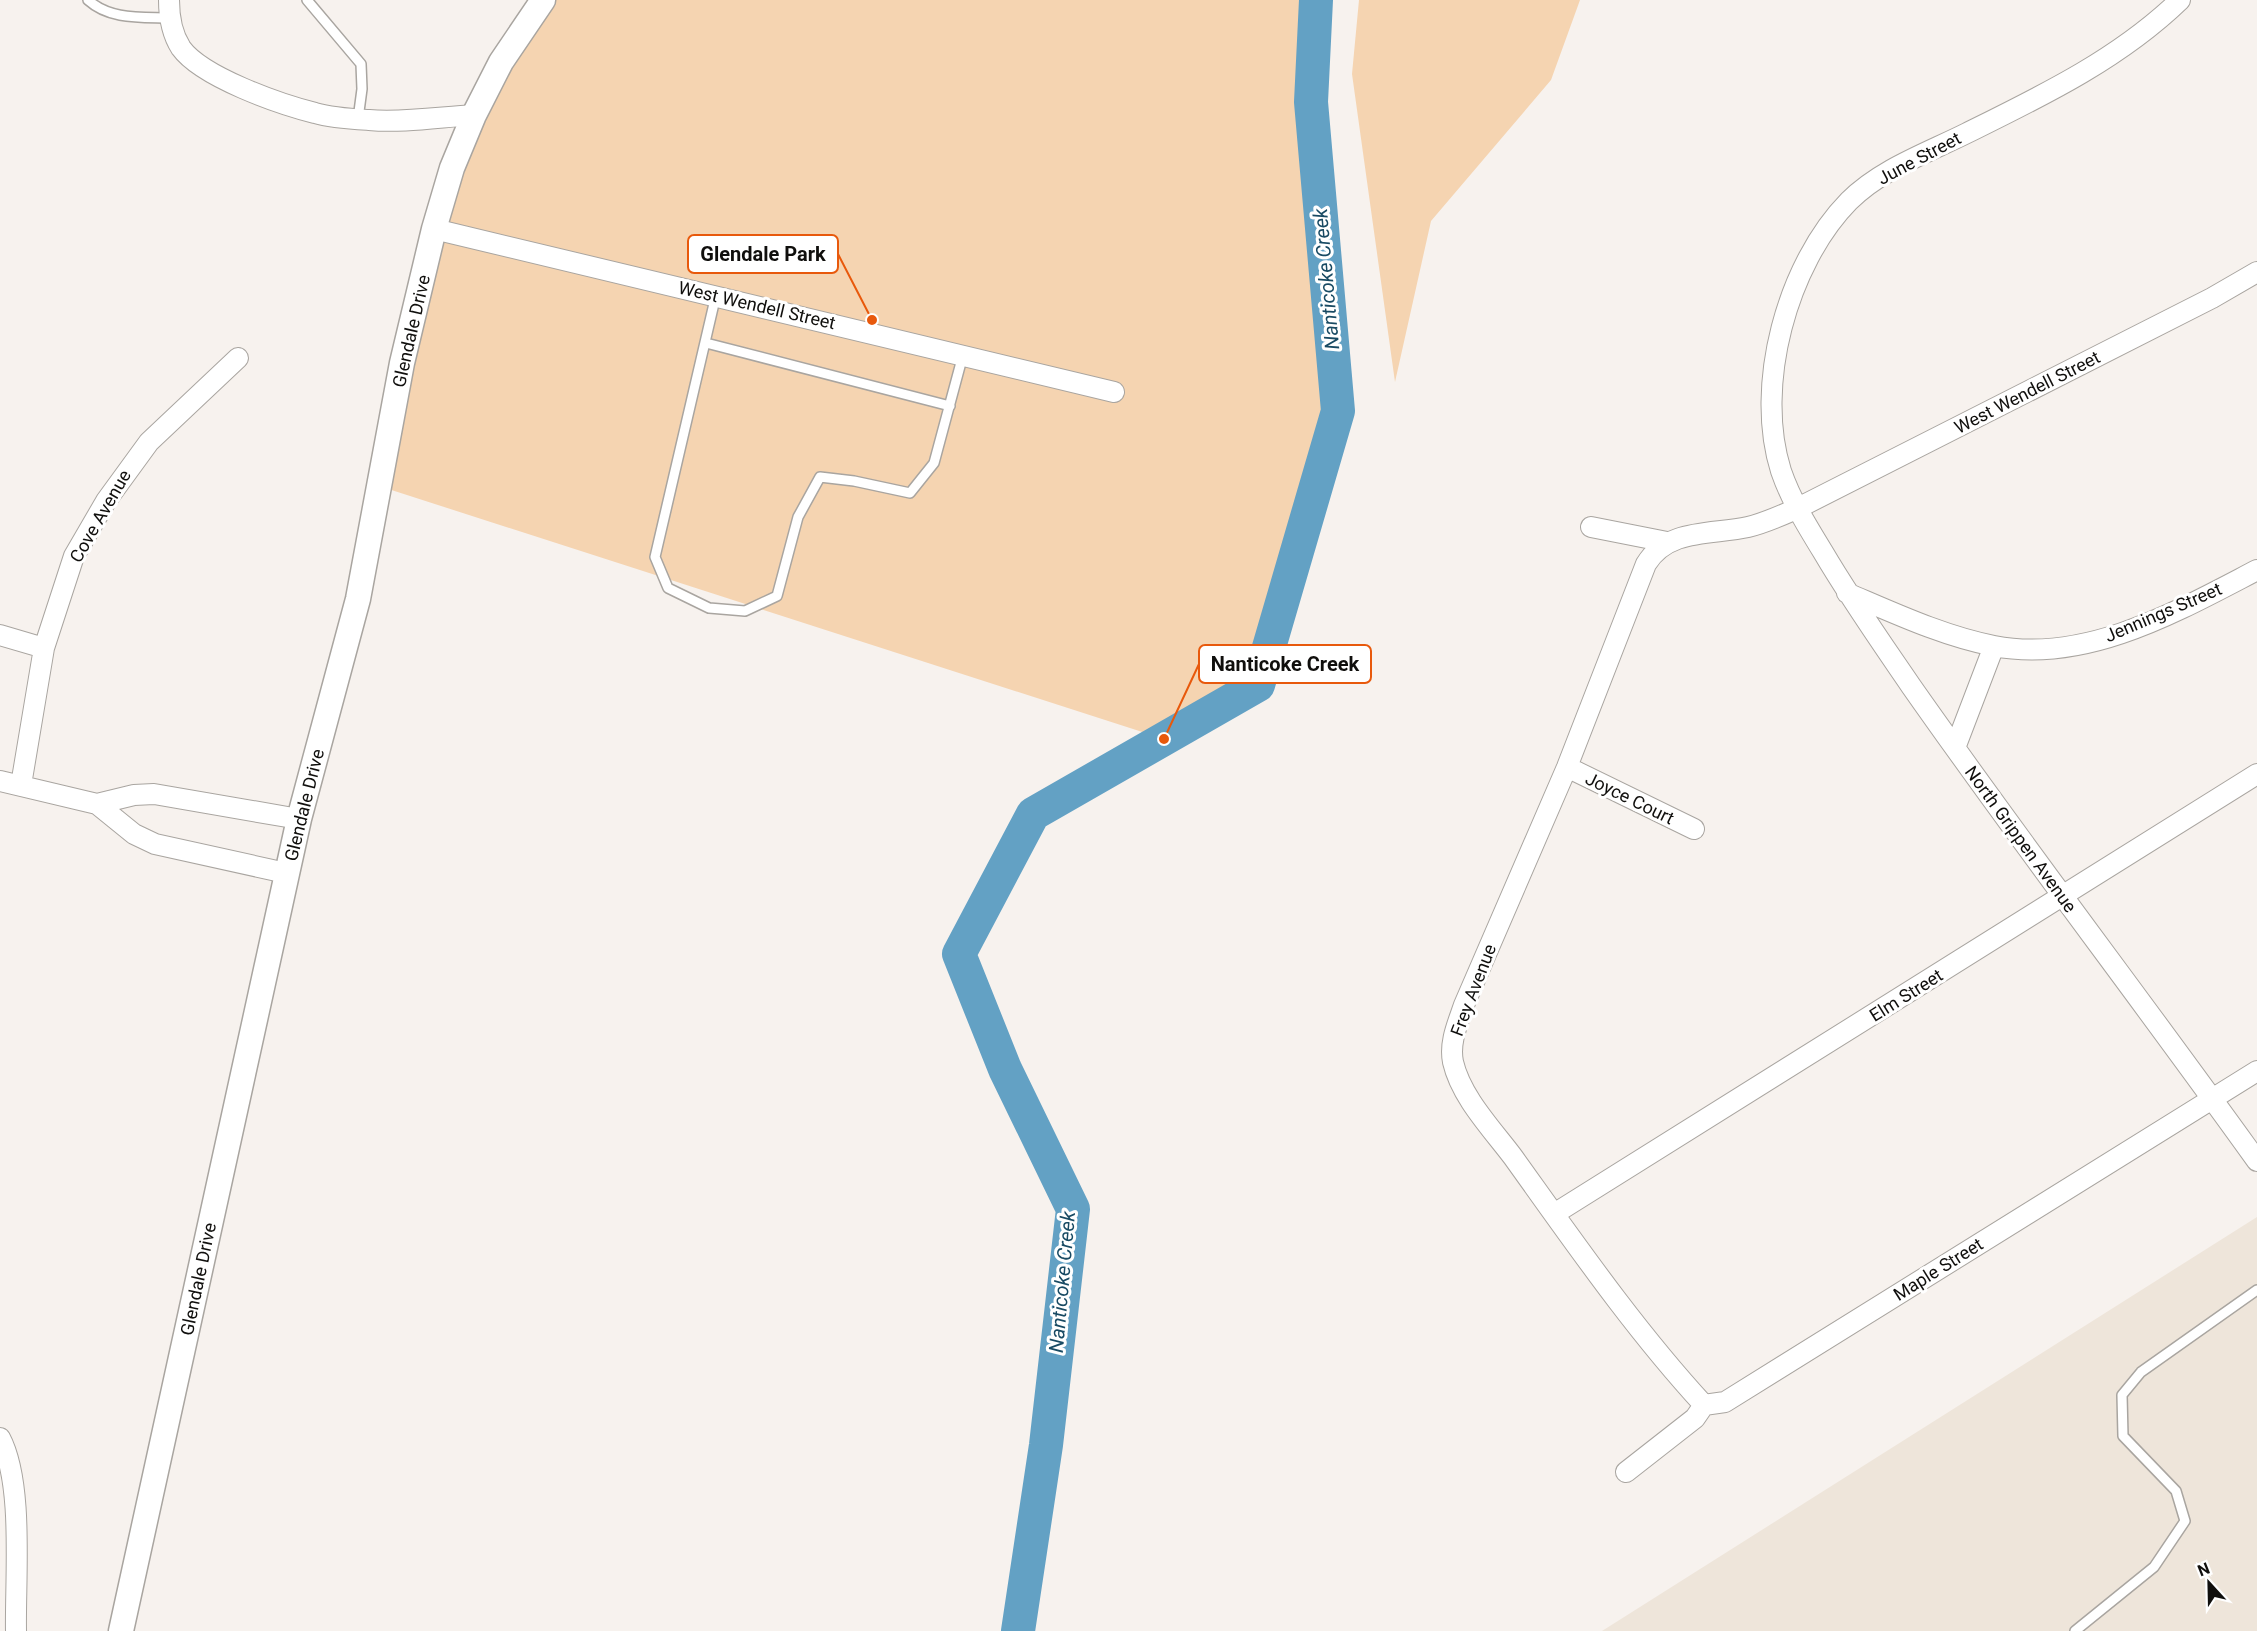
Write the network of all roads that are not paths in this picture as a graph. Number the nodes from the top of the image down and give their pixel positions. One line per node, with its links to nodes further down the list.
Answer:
1 (88, 0): 5 (lane)
2 (307, 0): 7 (lane)
3 (543, 0): 6 (street, Glendale Drive)
4 (2180, 0): 16 (street, June Street)
5 (169, 9): 7 (street)
6 (474, 115): 7 (street); 8 (street, Glendale Drive)
7 (358, 119)
8 (434, 229): 10 (street, West Wendell Street); 30 (street, Glendale Drive)
9 (2257, 272): 16 (street, West Wendell Street)
10 (716, 296): 11 (lane); 12 (street, West Wendell Street)
11 (706, 343): 15 (lane); 15 (lane)
12 (963, 354): 14 (street, West Wendell Street); 15 (lane)
13 (238, 358): 23 (street, Cove Avenue)
14 (1114, 392)
15 (950, 405)
16 (1796, 509): 18 (street, West Wendell Street); 20 (street, North Grippen Avenue)
17 (1591, 527): 18 (street)
18 (1672, 540): 25 (street, Frey Avenue)
19 (2257, 570): 22 (street, Jennings Street)
20 (1847, 593): 22 (street, Jennings Street); 24 (street, North Grippen Avenue)
21 (0, 635): 23 (street)
22 (1994, 646): 24 (street)
23 (44, 648): 28 (street, Cove Avenue)
24 (1955, 748): 33 (street, North Grippen Avenue)
25 (1567, 767): 31 (street, Joyce Court); 37 (street, Frey Avenue)
26 (2257, 774): 33 (street, Elm Street)
27 (0, 781): 28 (street)
28 (21, 785): 29 (street)
29 (97, 804): 30 (street); 32 (street)
30 (299, 819): 32 (street, Glendale Drive)
31 (1694, 829)
32 (286, 873): 43 (street, Glendale Drive)
33 (2062, 894): 35 (street, North Grippen Avenue); 37 (street, Elm Street)
34 (2257, 1071): 35 (street, Maple Street)
35 (2212, 1098): 36 (street, North Grippen Avenue); 39 (street, Maple Street)
36 (2257, 1161)
37 (1554, 1214): 39 (street, Frey Avenue)
38 (2257, 1290): 44 (lane)
39 (1704, 1405): 41 (street)
40 (0, 1438): 42 (street)
41 (1626, 1472)
42 (16, 1631)
43 (121, 1631)
44 (2075, 1631)

